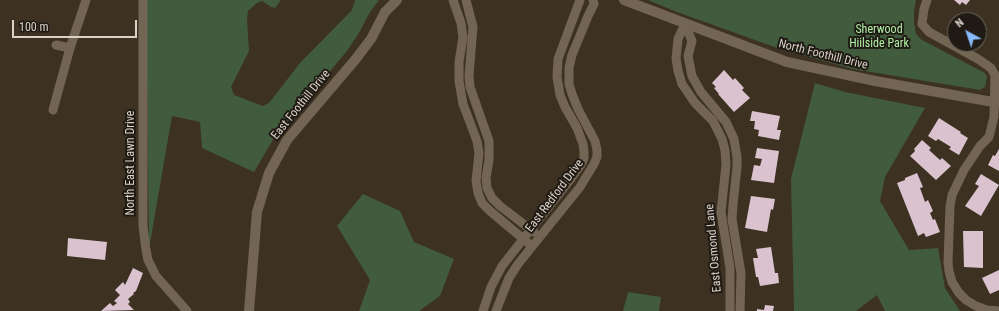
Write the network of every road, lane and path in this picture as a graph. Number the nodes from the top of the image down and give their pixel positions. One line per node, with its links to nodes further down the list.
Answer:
1 (86, 0): 12 (street)
2 (143, 0): 23 (street, North East Lawn Drive)
3 (397, 0): 24 (street, East Foothill Drive)
4 (453, 0): 21 (street)
5 (466, 0): 17 (street)
6 (580, 0): 17 (street, East Redford Drive)
7 (593, 0): 20 (street, East Redford Drive)
8 (927, 0): 15 (street)
9 (631, 1): 10 (street, North Foothill Drive)
10 (685, 24): 13 (street, East Osmond Lane); 14 (street, East Osmond Lane); 15 (street, North Foothill Drive)
11 (56, 45): 12 (street)
12 (70, 48): 16 (street)
13 (677, 61): 14 (street); 19 (street, East Osmond Lane)
14 (688, 61): 18 (street, East Osmond Lane)
15 (997, 103): 29 (street)
16 (53, 110)
17 (530, 229): 20 (street); 21 (street, East Redford Drive)
18 (735, 233): 19 (street); 28 (street, East Osmond Lane)
19 (724, 234): 27 (street, East Osmond Lane)
20 (540, 236): 22 (street, East Redford Drive)
21 (522, 239): 22 (street); 25 (street, East Redford Drive)
22 (532, 246): 26 (street, East Redford Drive)
23 (187, 311)
24 (249, 311)
25 (484, 311)
26 (496, 311)
27 (730, 311)
28 (740, 311)
29 (999, 311)

